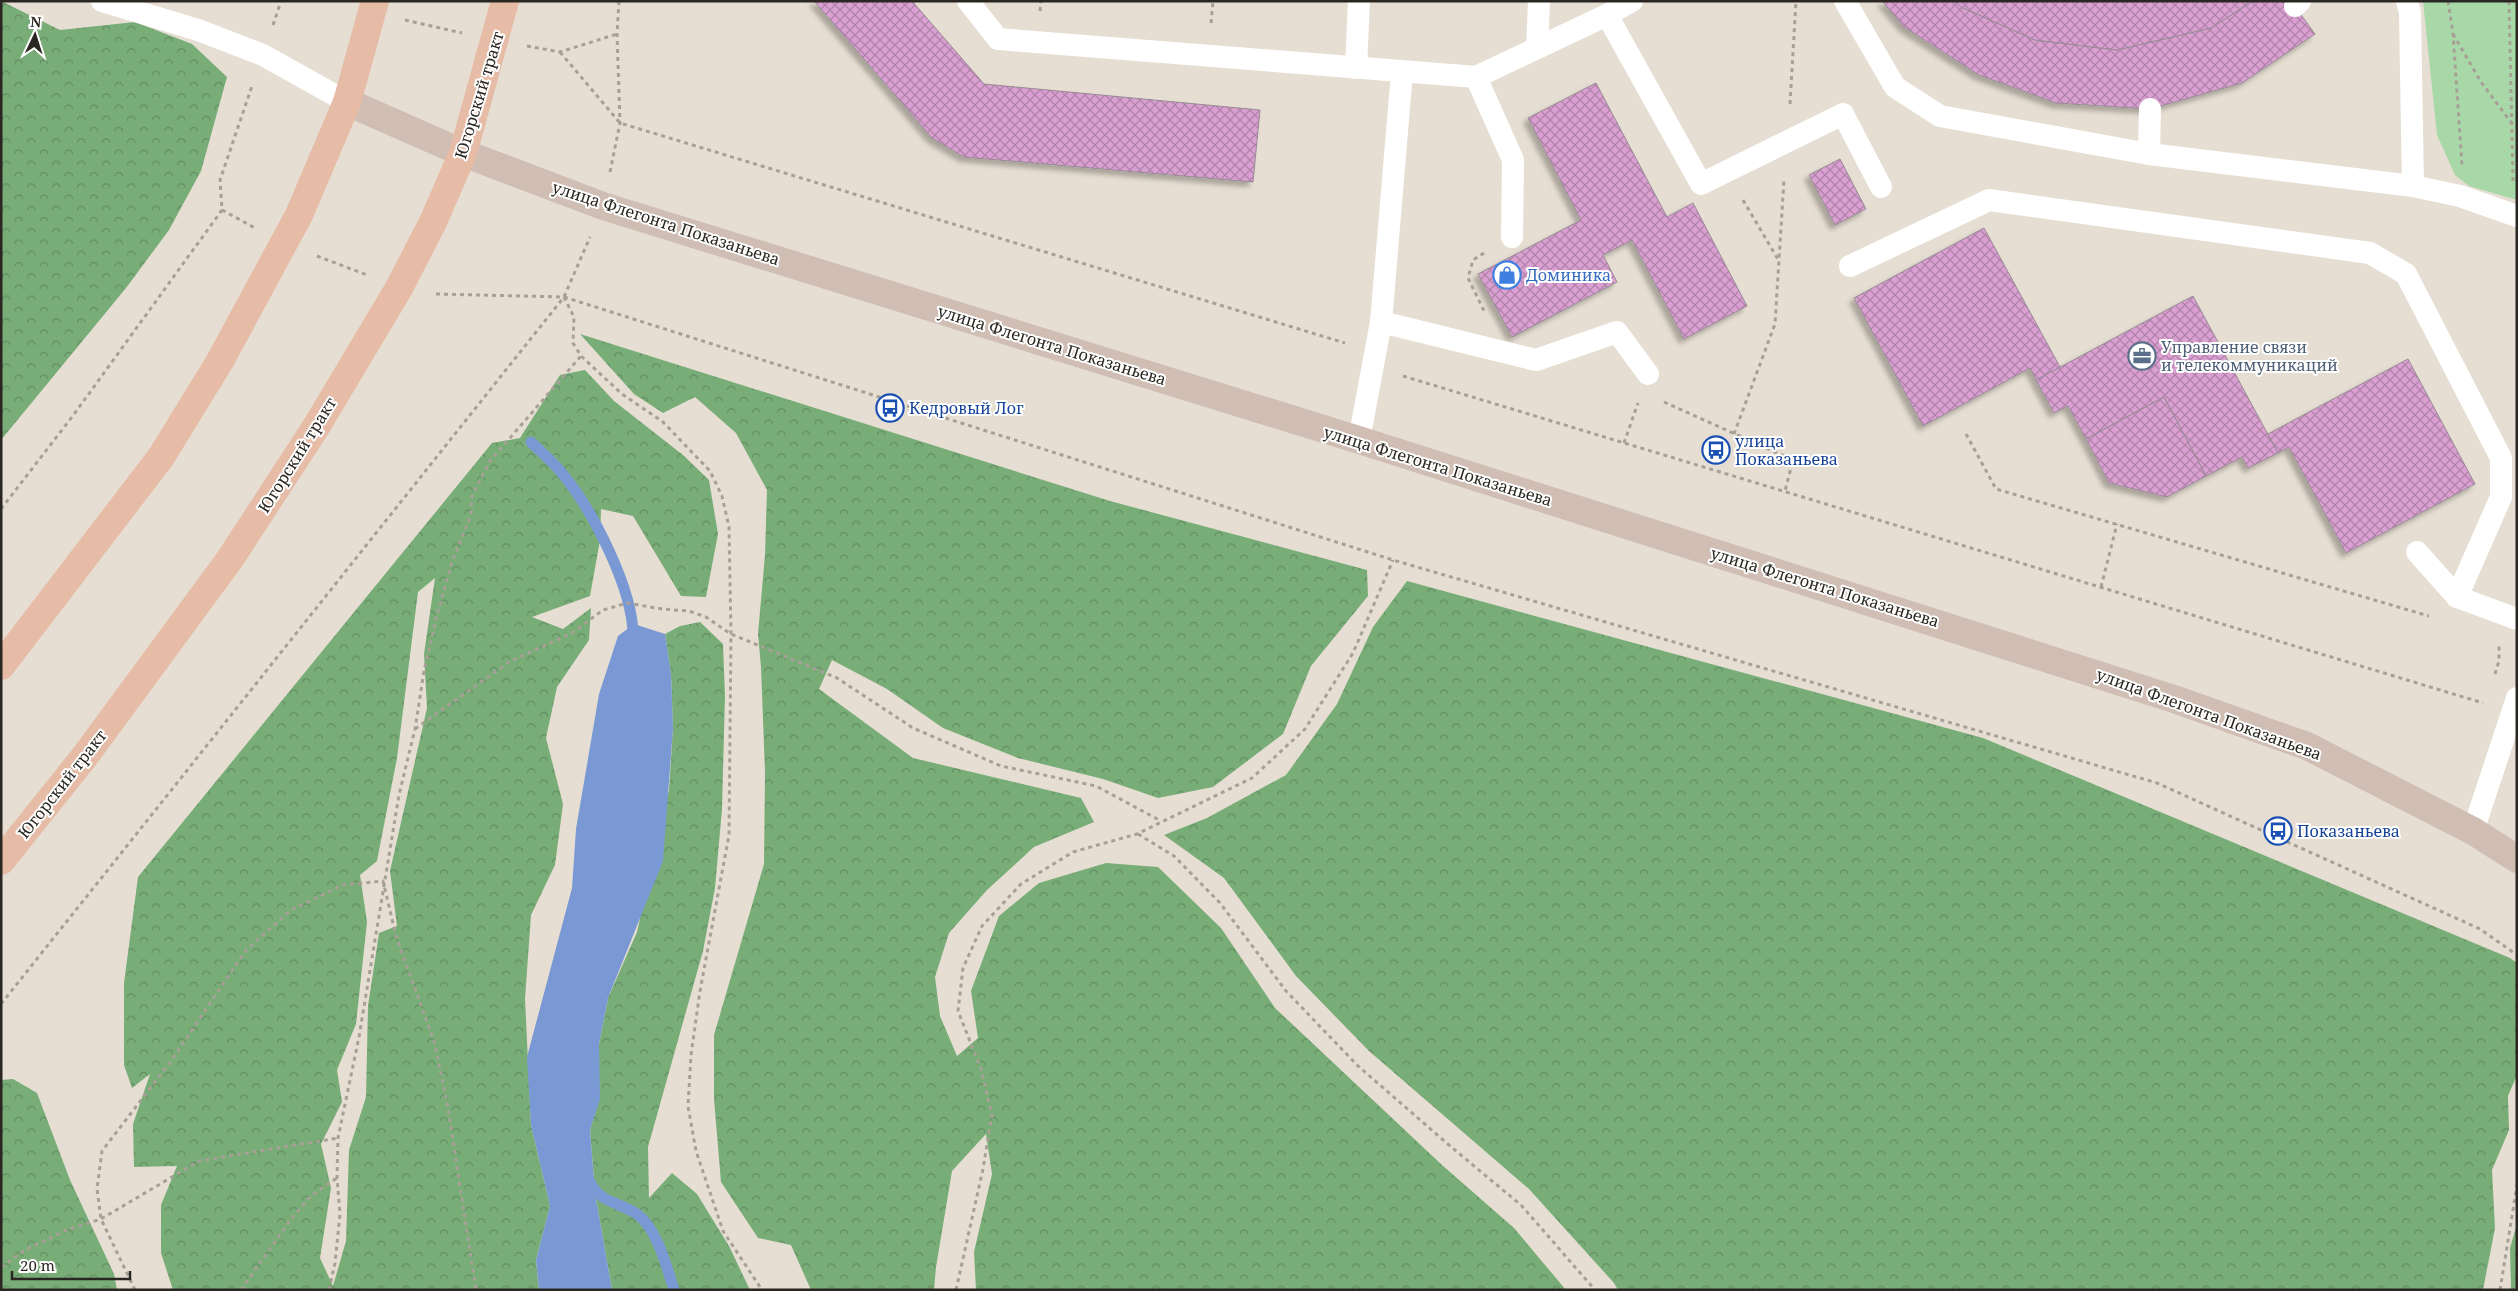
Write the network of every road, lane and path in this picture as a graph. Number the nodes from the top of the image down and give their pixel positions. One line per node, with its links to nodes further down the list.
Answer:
1 (102, 1): 15 (lane)
2 (281, 1): 22 (path)
3 (505, 1): 19 (main road, Югорский тракт)
4 (620, 1): 17 (path)
5 (968, 1): 23 (lane)
6 (1359, 1): 23 (lane)
7 (1540, 1): 20 (lane)
8 (1632, 1): 16 (lane)
9 (1796, 1): 30 (path)
10 (1845, 1): 32 (lane)
11 (2408, 1): 34 (lane)
12 (2448, 1): 18 (path)
13 (2509, 1): 29 (path)
14 (373, 7): 19 (path); 26 (main road)
15 (167, 10): 22 (lane)
16 (1608, 15): 20 (lane); 33 (lane)
17 (617, 34): 21 (path); 28 (path)
18 (2453, 34): 29 (path); 36 (path)
19 (496, 40): 21 (path); 31 (main road, Югорский тракт)
20 (1537, 48): 25 (lane)
21 (560, 52): 28 (path)
22 (263, 55): 26 (lane); 52 (path)
23 (1356, 68): 24 (lane)
24 (1402, 72): 25 (lane); 42 (lane)
25 (1476, 77): 38 (lane)
26 (347, 102): 31 (main road, улица Флегонта Показаньева); 62 (main road)
27 (2150, 108): 32 (lane)
28 (620, 123): 45 (path)
29 (2514, 126): 37 (path)
30 (1787, 142): 33 (lane); 35 (lane); 39 (path)
31 (463, 153): 49 (main road, улица Флегонта Показаньева); 71 (main road, Югорский тракт)
32 (2150, 154): 34 (lane)
33 (1727, 172): 39 (path)
34 (2413, 186): 36 (lane)
35 (1881, 187)
36 (2460, 196): 37 (lane)
37 (2514, 215)
38 (1512, 237): 43 (path)
39 (1779, 262): 47 (path)
40 (1850, 266): 57 (lane)
41 (564, 297): 44 (path); 55 (path); 74 (path)
42 (1381, 322): 43 (lane); 45 (lane)
43 (1504, 352): 46 (lane)
44 (582, 356): 60 (path); 66 (path)
45 (1374, 359): 49 (lane); 50 (path)
46 (1645, 383): 47 (path); 50 (path)
47 (1734, 434): 51 (path)
48 (1966, 434): 53 (path)
49 (1359, 440): 68 (main road, улица Флегонта Показаньева)
50 (1624, 442): 51 (path)
51 (1785, 491): 56 (path)
52 (1, 509)
53 (2117, 524): 56 (path); 58 (path)
54 (2417, 552): 57 (lane)
55 (1393, 560): 67 (path); 73 (path)
56 (2101, 587): 65 (path)
57 (2458, 597): 59 (lane)
58 (2436, 618)
59 (2517, 620)
60 (731, 634): 66 (path); 67 (path); 84 (path)
61 (2495, 640): 63 (path)
62 (1, 666)
63 (2494, 678)
64 (2517, 698): 65 (lane)
65 (2509, 720): 68 (lane)
66 (415, 729): 72 (path)
67 (1161, 821): 69 (path)
68 (2473, 831): 70 (main road, улица Флегонта Показаньева)
69 (1137, 834): 85 (path); 86 (path)
70 (2517, 859)
71 (1, 861)
72 (383, 881): 75 (path); 78 (path); 83 (path)
73 (2517, 955)
74 (1, 1004)
75 (338, 1138): 76 (path); 78 (path)
76 (337, 1178): 81 (path); 82 (path)
77 (2517, 1185): 87 (path)
78 (101, 1219): 79 (path); 80 (path)
79 (1, 1267)
80 (135, 1290)
81 (241, 1290)
82 (329, 1290)
83 (476, 1290)
84 (762, 1290)
85 (956, 1290)
86 (1595, 1290)
87 (2500, 1290)

